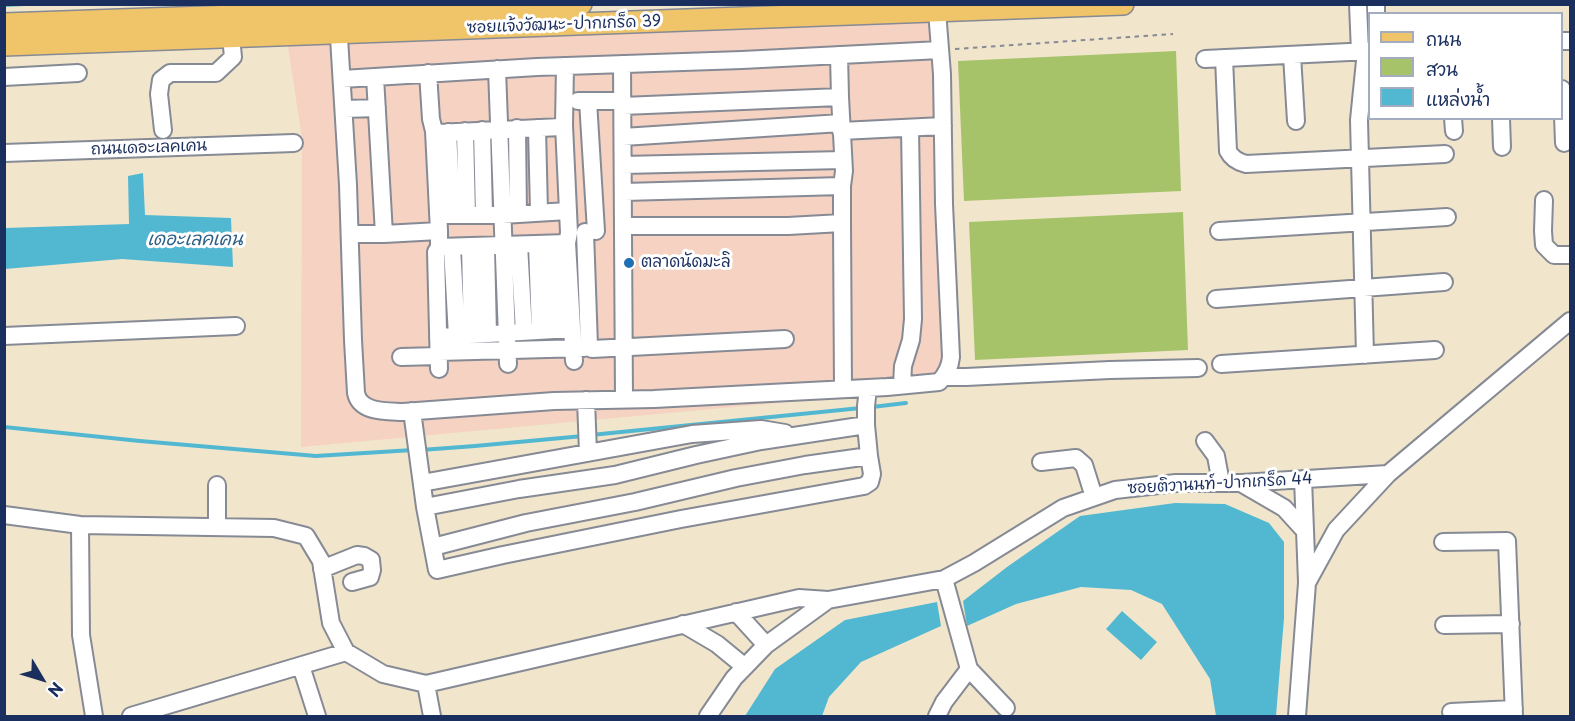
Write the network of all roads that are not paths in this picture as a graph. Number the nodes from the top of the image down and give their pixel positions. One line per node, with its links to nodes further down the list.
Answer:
1 (581, 4): 5 (main road, ซอยแจ้งวัฒนะ-ปากเกร็ด 39)
2 (1124, 4): 4 (main road, ซอยแจ้งวัฒนะ-ปากเกร็ด 39)
3 (1358, 4): 10 (street)
4 (937, 11): 5 (main road, ซอยแจ้งวัฒนะ-ปากเกร็ด 39); 9 (street)
5 (338, 23): 6 (main road, ซอยแจ้งวัฒนะ-ปากเกร็ด 39); 7 (main road, ซอยแจ้งวัฒนะ-ปากเกร็ด 39); 22 (street)
6 (4, 24)
7 (231, 37): 8 (main road, ซอยแจ้งวัฒนะ-ปากเกร็ด 39); 38 (street)
8 (4, 45)
9 (940, 50): 11 (street); 33 (street)
10 (1365, 51): 12 (street); 46 (street)
11 (839, 55): 15 (street); 23 (street)
12 (1292, 55): 13 (street); 31 (street)
13 (1224, 58): 14 (street); 46 (street)
14 (1204, 59)
15 (622, 64): 16 (street); 26 (street)
16 (565, 66): 17 (street); 25 (street)
17 (497, 69): 19 (street); 37 (street)
18 (78, 73): 21 (street)
19 (428, 74): 20 (street); 39 (street)
20 (375, 76): 22 (street); 27 (street)
21 (4, 77)
22 (342, 79): 28 (street)
23 (840, 96): 26 (street); 34 (street)
24 (588, 101): 25 (street); 26 (street); 64 (street)
25 (566, 102): 32 (street)
26 (622, 103): 40 (street)
27 (377, 108): 28 (street); 63 (street)
28 (344, 109): 62 (street)
29 (1563, 116): 42 (street)
30 (1501, 120): 43 (street)
31 (1296, 121)
32 (564, 125): 35 (street); 52 (street)
33 (943, 126): 36 (street); 87 (street)
34 (841, 127): 36 (street); 40 (street); 47 (street)
35 (537, 128): 37 (street); 53 (street)
36 (910, 128): 88 (street)
37 (509, 129): 39 (street); 54 (street)
38 (162, 130)
39 (457, 131): 55 (street); 59 (street); 59 (street)
40 (623, 137): 48 (street)
41 (294, 143): 44 (street, ถนนเดอะเลคเคน)
42 (1564, 143)
43 (1502, 147)
44 (4, 153)
45 (1445, 154): 46 (street)
46 (1361, 158): 57 (street)
47 (843, 160): 48 (street); 49 (street)
48 (623, 165): 50 (street)
49 (842, 186): 50 (street); 58 (street)
50 (624, 192): 60 (street)
51 (1544, 200): 67 (street)
52 (568, 211): 53 (street); 64 (street)
53 (540, 212): 54 (street)
54 (510, 214): 55 (street); 65 (street)
55 (484, 215): 59 (street)
56 (1447, 217): 57 (street)
57 (1362, 222): 61 (street); 69 (street)
58 (842, 223): 60 (street); 90 (street)
59 (448, 228): 63 (street); 66 (street); 75 (street); 81 (street)
60 (623, 228): 64 (street); 78 (street)
61 (1219, 231)
62 (350, 234): 63 (street); 93 (street)
63 (384, 234)
64 (568, 238): 65 (street); 73 (street); 73 (street); 80 (street)
65 (512, 245): 66 (street); 73 (street); 74 (street)
66 (478, 246): 75 (street)
67 (1570, 255)
68 (1444, 282): 69 (street)
69 (1364, 288): 70 (street); 82 (street)
70 (1216, 299)
71 (1570, 321): 100 (street)
72 (236, 326): 76 (street)
73 (548, 331): 74 (street); 80 (street)
74 (507, 333): 75 (street); 84 (street)
75 (473, 335): 81 (street)
76 (4, 336)
77 (785, 339): 78 (street)
78 (624, 348): 80 (street); 91 (street)
79 (1435, 350): 82 (street)
80 (580, 352): 84 (street)
81 (439, 353): 83 (street); 84 (street)
82 (1365, 355): 85 (street)
83 (401, 357)
84 (508, 358)
85 (1221, 364)
86 (1198, 368): 87 (street)
87 (944, 377): 88 (street)
88 (902, 385): 89 (street)
89 (868, 388): 90 (street); 94 (street)
90 (843, 389): 91 (street)
91 (624, 399): 92 (street)
92 (586, 400): 93 (street); 97 (street)
93 (412, 411): 102 (street)
94 (866, 416): 95 (street); 98 (street)
95 (798, 435): 97 (street); 107 (street)
96 (1205, 441): 103 (street)
97 (587, 448): 102 (street)
98 (869, 456): 113 (street); 113 (street)
99 (1041, 462): 106 (street)
100 (1388, 474): 101 (street, ซอยติวานนท์-ปากเกร็ด 44); 117 (street)
101 (1303, 479): 104 (street, ซอยติวานนท์-ปากเกร็ด 44); 111 (street)
102 (422, 483): 107 (street)
103 (1221, 483): 104 (street, ซอยติวานนท์-ปากเกร็ด 44); 106 (street, ซอยติวานนท์-ปากเกร็ด 44)
104 (1241, 483): 111 (street)
105 (217, 485): 110 (street)
106 (1094, 497): 115 (street, ซอยติวานนท์-ปากเกร็ด 44)
107 (425, 507): 113 (street)
108 (4, 515): 109 (street)
109 (80, 525): 110 (street); 132 (street)
110 (217, 527): 114 (street)
111 (1305, 531): 117 (street)
112 (1443, 542): 121 (street)
113 (433, 547)
114 (322, 569): 116 (street); 124 (street)
115 (944, 579): 118 (street, ซอยติวานนท์-ปากเกร็ด 44); 127 (street)
116 (352, 582)
117 (1307, 583): 138 (street)
118 (828, 600): 119 (street); 123 (street, ซอยติวานนท์-ปากเกร็ด 44)
119 (735, 612): 120 (street); 123 (street)
120 (683, 624): 126 (street); 128 (street)
121 (1511, 624): 122 (street); 131 (street)
122 (1444, 625)
123 (766, 645): 126 (street, ซอยติวานนท์-ปากเกร็ด 44)
124 (346, 652): 125 (street); 128 (street)
125 (301, 666): 133 (street); 134 (street)
126 (745, 667): 136 (street, ซอยติวานนท์-ปากเกร็ด 44)
127 (969, 669): 129 (street); 137 (street)
128 (426, 684): 135 (street)
129 (1006, 708)
130 (1451, 712): 131 (street)
131 (1514, 713)
132 (94, 717)
133 (131, 717)
134 (317, 717)
135 (432, 717)
136 (708, 717)
137 (937, 717)
138 (1297, 717)

